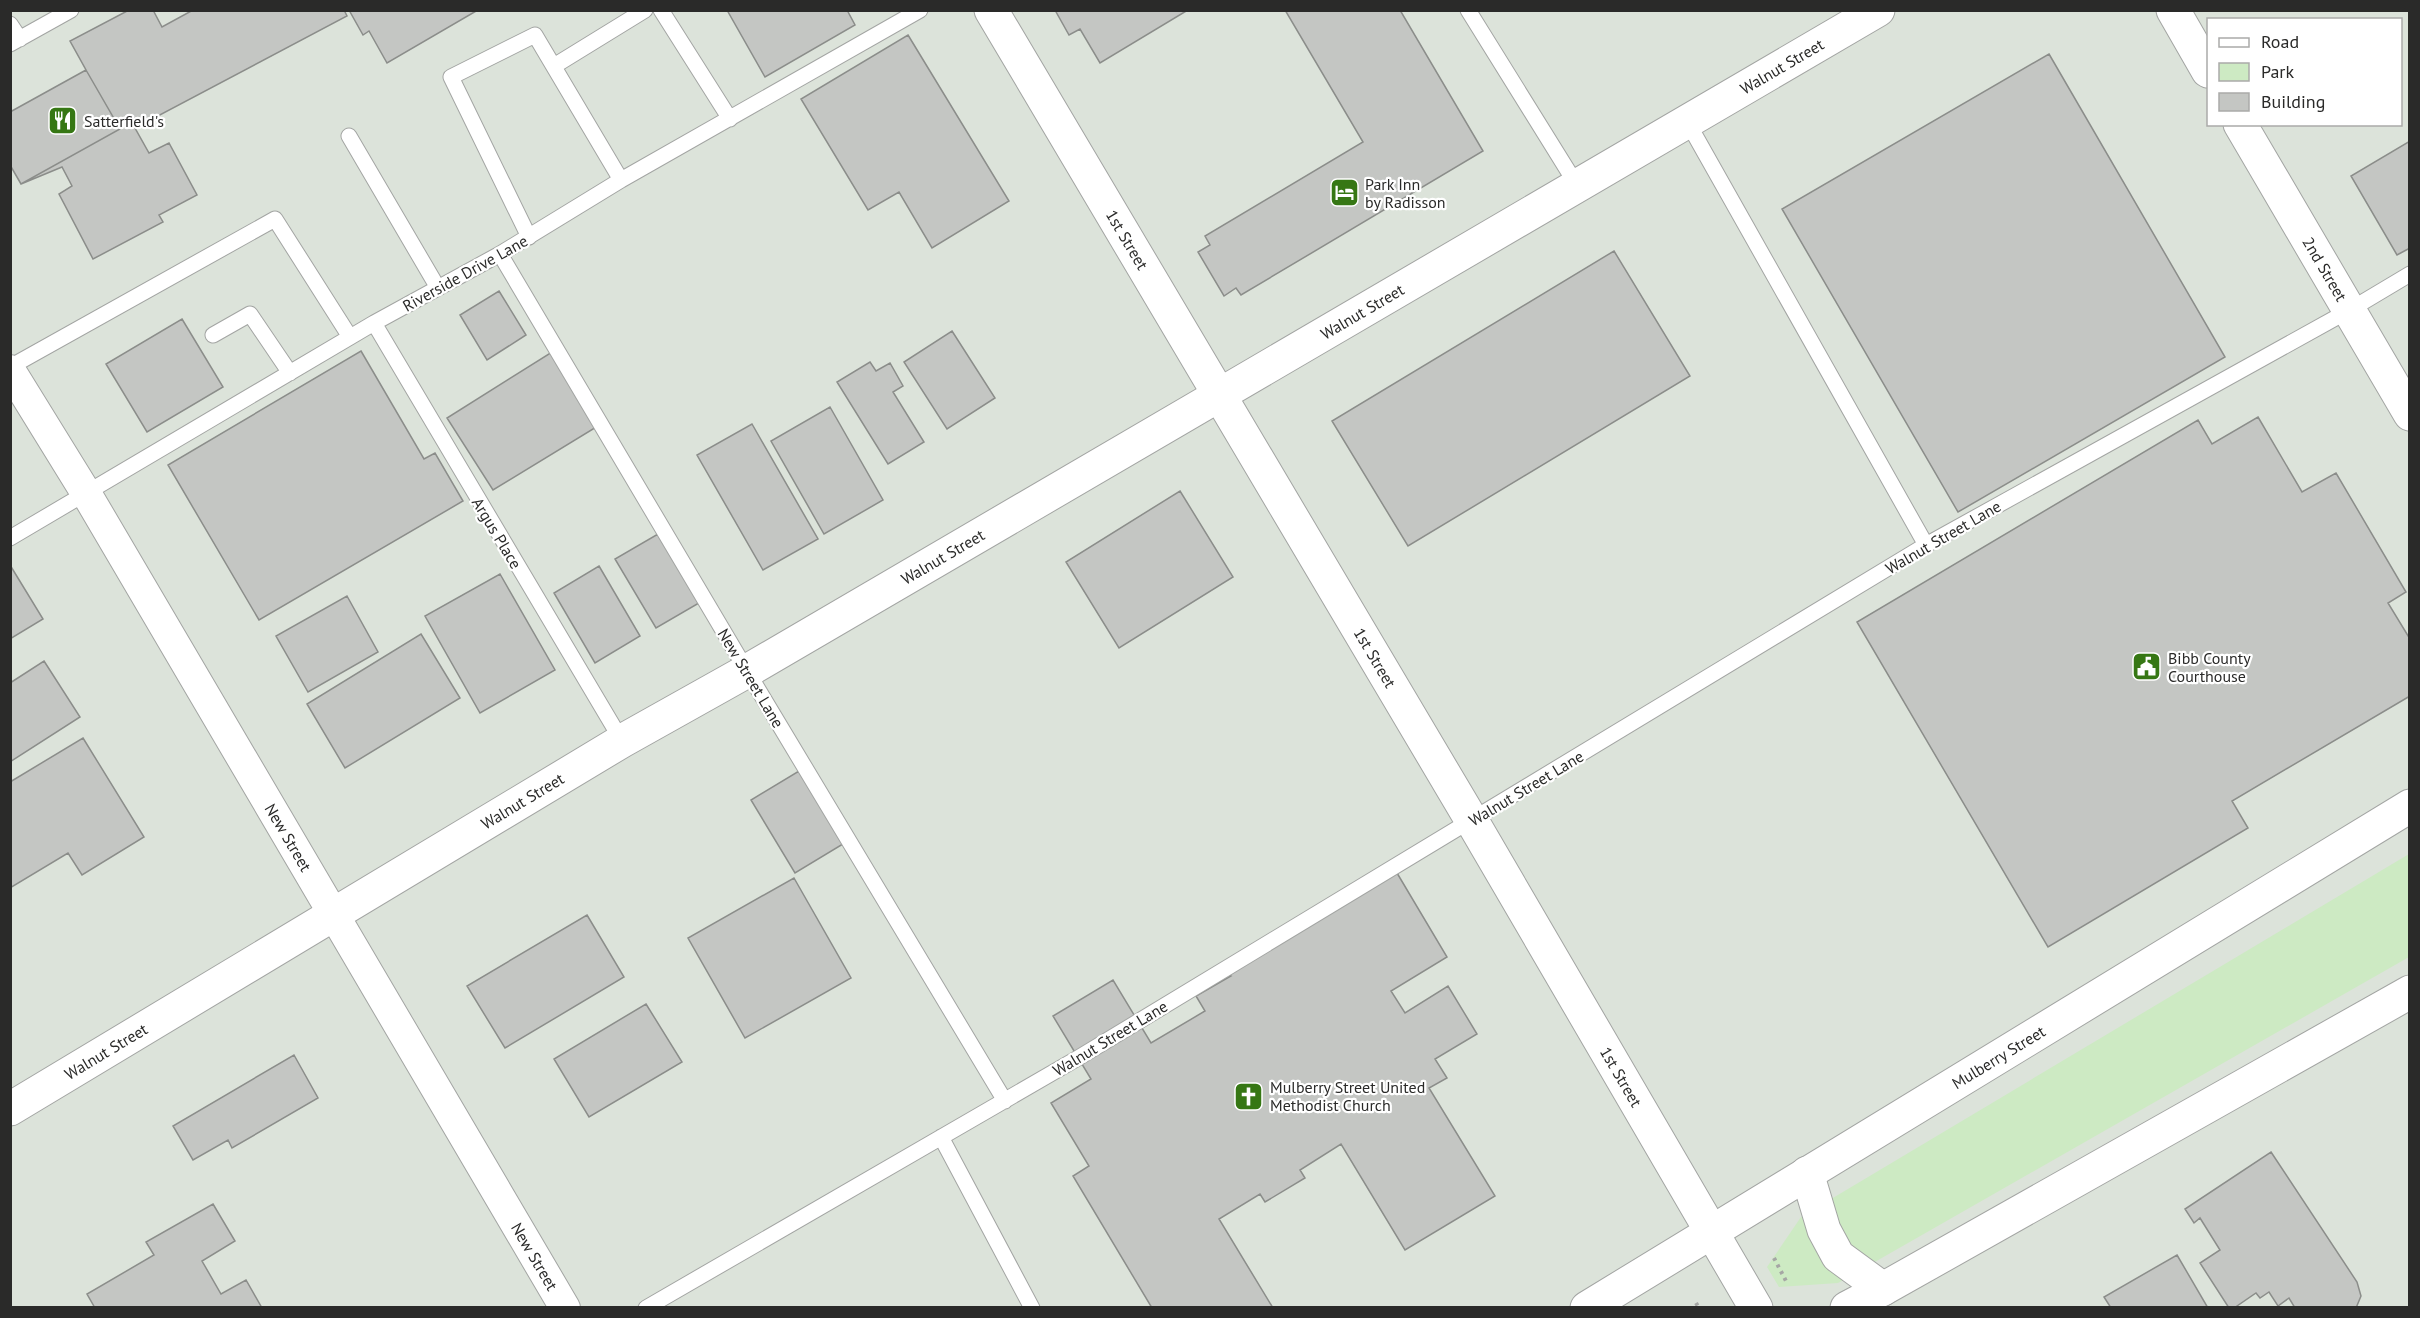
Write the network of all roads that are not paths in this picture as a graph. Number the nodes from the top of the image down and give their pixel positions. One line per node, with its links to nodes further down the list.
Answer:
1 (71, 10): 10 (lane)
2 (645, 10): 11 (lane)
3 (660, 10): 13 (lane)
4 (920, 10): 13 (lane, Riverside Drive Lane)
5 (991, 10): 29 (street, 1st Street)
6 (1468, 10): 18 (lane)
7 (1878, 10): 14 (street, Walnut Street)
8 (2173, 10): 12 (street)
9 (10, 24): 10 (lane)
10 (15, 41)
11 (554, 66): 17 (lane); 19 (lane)
12 (2207, 69)
13 (730, 119): 17 (lane, Riverside Drive Lane)
14 (1688, 123): 18 (street, Walnut Street); 33 (lane)
15 (2241, 126): 23 (street, 2nd Street)
16 (349, 136): 22 (lane)
17 (621, 180): 19 (lane, Riverside Drive Lane)
18 (1578, 187): 29 (street, Walnut Street)
19 (528, 237): 20 (lane, Riverside Drive Lane)
20 (500, 254): 22 (lane, Riverside Drive Lane); 34 (lane, New Street Lane)
21 (2409, 274): 23 (lane, Walnut Street Lane)
22 (438, 288): 24 (lane, Riverside Drive Lane)
23 (2348, 311): 30 (street, 2nd Street); 33 (lane, Walnut Street Lane)
24 (374, 323): 26 (lane, Riverside Drive Lane); 35 (lane, Argus Place)
25 (213, 335): 28 (lane)
26 (350, 337): 27 (lane); 28 (lane, Riverside Drive Lane)
27 (10, 369): 31 (street, New Street)
28 (290, 373): 31 (lane, Riverside Drive Lane)
29 (1220, 395): 34 (street, Walnut Street); 37 (street, 1st Street)
30 (2409, 414)
31 (86, 493): 32 (lane, Riverside Drive Lane); 38 (street, New Street)
32 (10, 538)
33 (1926, 545): 37 (lane, Walnut Street Lane)
34 (747, 671): 35 (street, Walnut Street); 40 (lane, New Street Lane)
35 (622, 741): 38 (street, Walnut Street)
36 (2409, 806): 43 (street, Mulberry Street)
37 (1472, 821): 40 (lane, Walnut Street Lane); 44 (street, 1st Street)
38 (334, 913): 41 (street, Walnut Street); 46 (street, New Street)
39 (2409, 992): 45 (street)
40 (1005, 1101): 42 (lane, Walnut Street Lane)
41 (10, 1109)
42 (941, 1137): 47 (lane, Walnut Street Lane); 48 (lane)
43 (1807, 1173): 44 (street, Mulberry Street); 45 (street)
44 (1711, 1232): 49 (street, Mulberry Street); 50 (street, 1st Street)
45 (1883, 1289): 51 (street)
46 (565, 1308)
47 (646, 1308)
48 (1032, 1308)
49 (1587, 1308)
50 (1756, 1308)
51 (1848, 1308)

